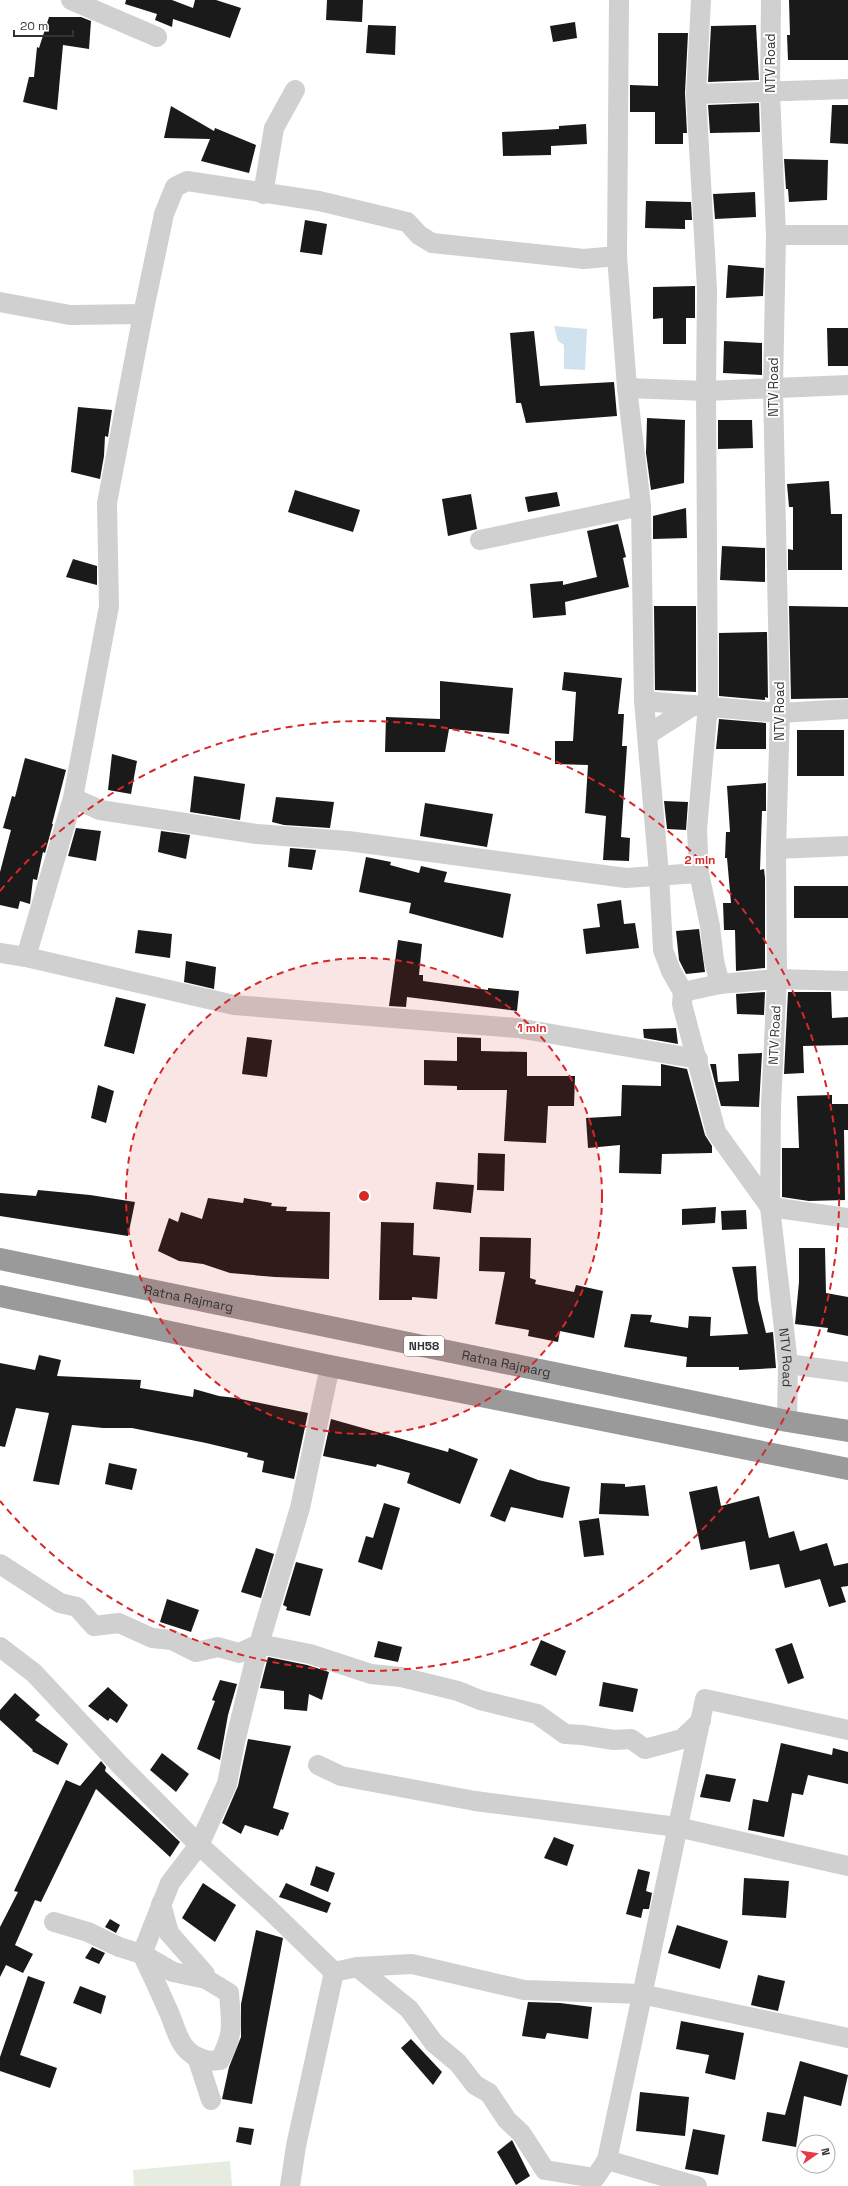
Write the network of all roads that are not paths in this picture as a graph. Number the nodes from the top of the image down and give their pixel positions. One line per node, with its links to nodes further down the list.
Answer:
1 (71, 0): 5 (street)
2 (619, 0): 13 (street)
3 (701, 0): 9 (street)
4 (771, 0): 8 (street, NTV Road)
5 (157, 37)
6 (848, 89): 8 (street)
7 (295, 90): 10 (street)
8 (770, 92): 9 (street); 11 (street, NTV Road)
9 (696, 94): 19 (street)
10 (263, 194): 13 (street); 15 (street)
11 (776, 235): 12 (street); 18 (street, NTV Road)
12 (848, 235)
13 (617, 256): 17 (street)
14 (0, 302): 15 (street)
15 (143, 314): 27 (street)
16 (848, 385): 18 (street)
17 (627, 388): 19 (street); 20 (street)
18 (773, 389): 19 (street); 25 (street, NTV Road)
19 (706, 391): 23 (street)
20 (641, 506): 21 (street); 22 (street)
21 (480, 540)
22 (644, 702): 23 (street); 26 (street)
23 (701, 705): 25 (street); 26 (street); 30 (street)
24 (848, 709): 25 (street)
25 (780, 713): 29 (street, NTV Road)
26 (647, 735): 31 (street)
27 (73, 798): 31 (street); 33 (street)
28 (848, 846): 29 (street)
29 (776, 849): 34 (street, NTV Road)
30 (699, 873): 31 (street); 36 (street)
31 (659, 874): 37 (street)
32 (0, 953): 33 (street)
33 (26, 957): 38 (street)
34 (777, 979): 35 (street); 36 (street); 39 (street, NTV Road)
35 (848, 981)
36 (720, 984): 37 (street)
37 (684, 992): 38 (street)
38 (698, 1060): 39 (street)
39 (770, 1207): 40 (street); 43 (street, NTV Road)
40 (848, 1218)
41 (0, 1259): 46 (highway, Ratna Rajmarg / NH58)
42 (0, 1296): 44 (highway)
43 (788, 1364): 45 (street); 46 (street, NTV Road)
44 (330, 1366): 48 (highway); 50 (street)
45 (848, 1372)
46 (787, 1421): 47 (highway, Ratna Rajmarg / NH58)
47 (848, 1432)
48 (848, 1469)
49 (0, 1564): 50 (street)
50 (259, 1644): 52 (street); 56 (street)
51 (0, 1647): 56 (street)
52 (700, 1721): 53 (street); 55 (street)
53 (848, 1730)
54 (318, 1765): 55 (street)
55 (677, 1827): 57 (street); 64 (street)
56 (199, 1845): 58 (street); 62 (street)
57 (848, 1866)
58 (161, 1904): 60 (street); 63 (street)
59 (54, 1922): 60 (street)
60 (142, 1954): 63 (street); 66 (street)
61 (357, 1967): 62 (street); 64 (street); 69 (street)
62 (334, 1972): 70 (street)
63 (206, 1979): 66 (street)
64 (640, 1994): 65 (street); 68 (street)
65 (848, 2038)
66 (197, 2057): 67 (street)
67 (211, 2100)
68 (607, 2160): 69 (street); 71 (street)
69 (594, 2183)
70 (290, 2186)
71 (697, 2186)

